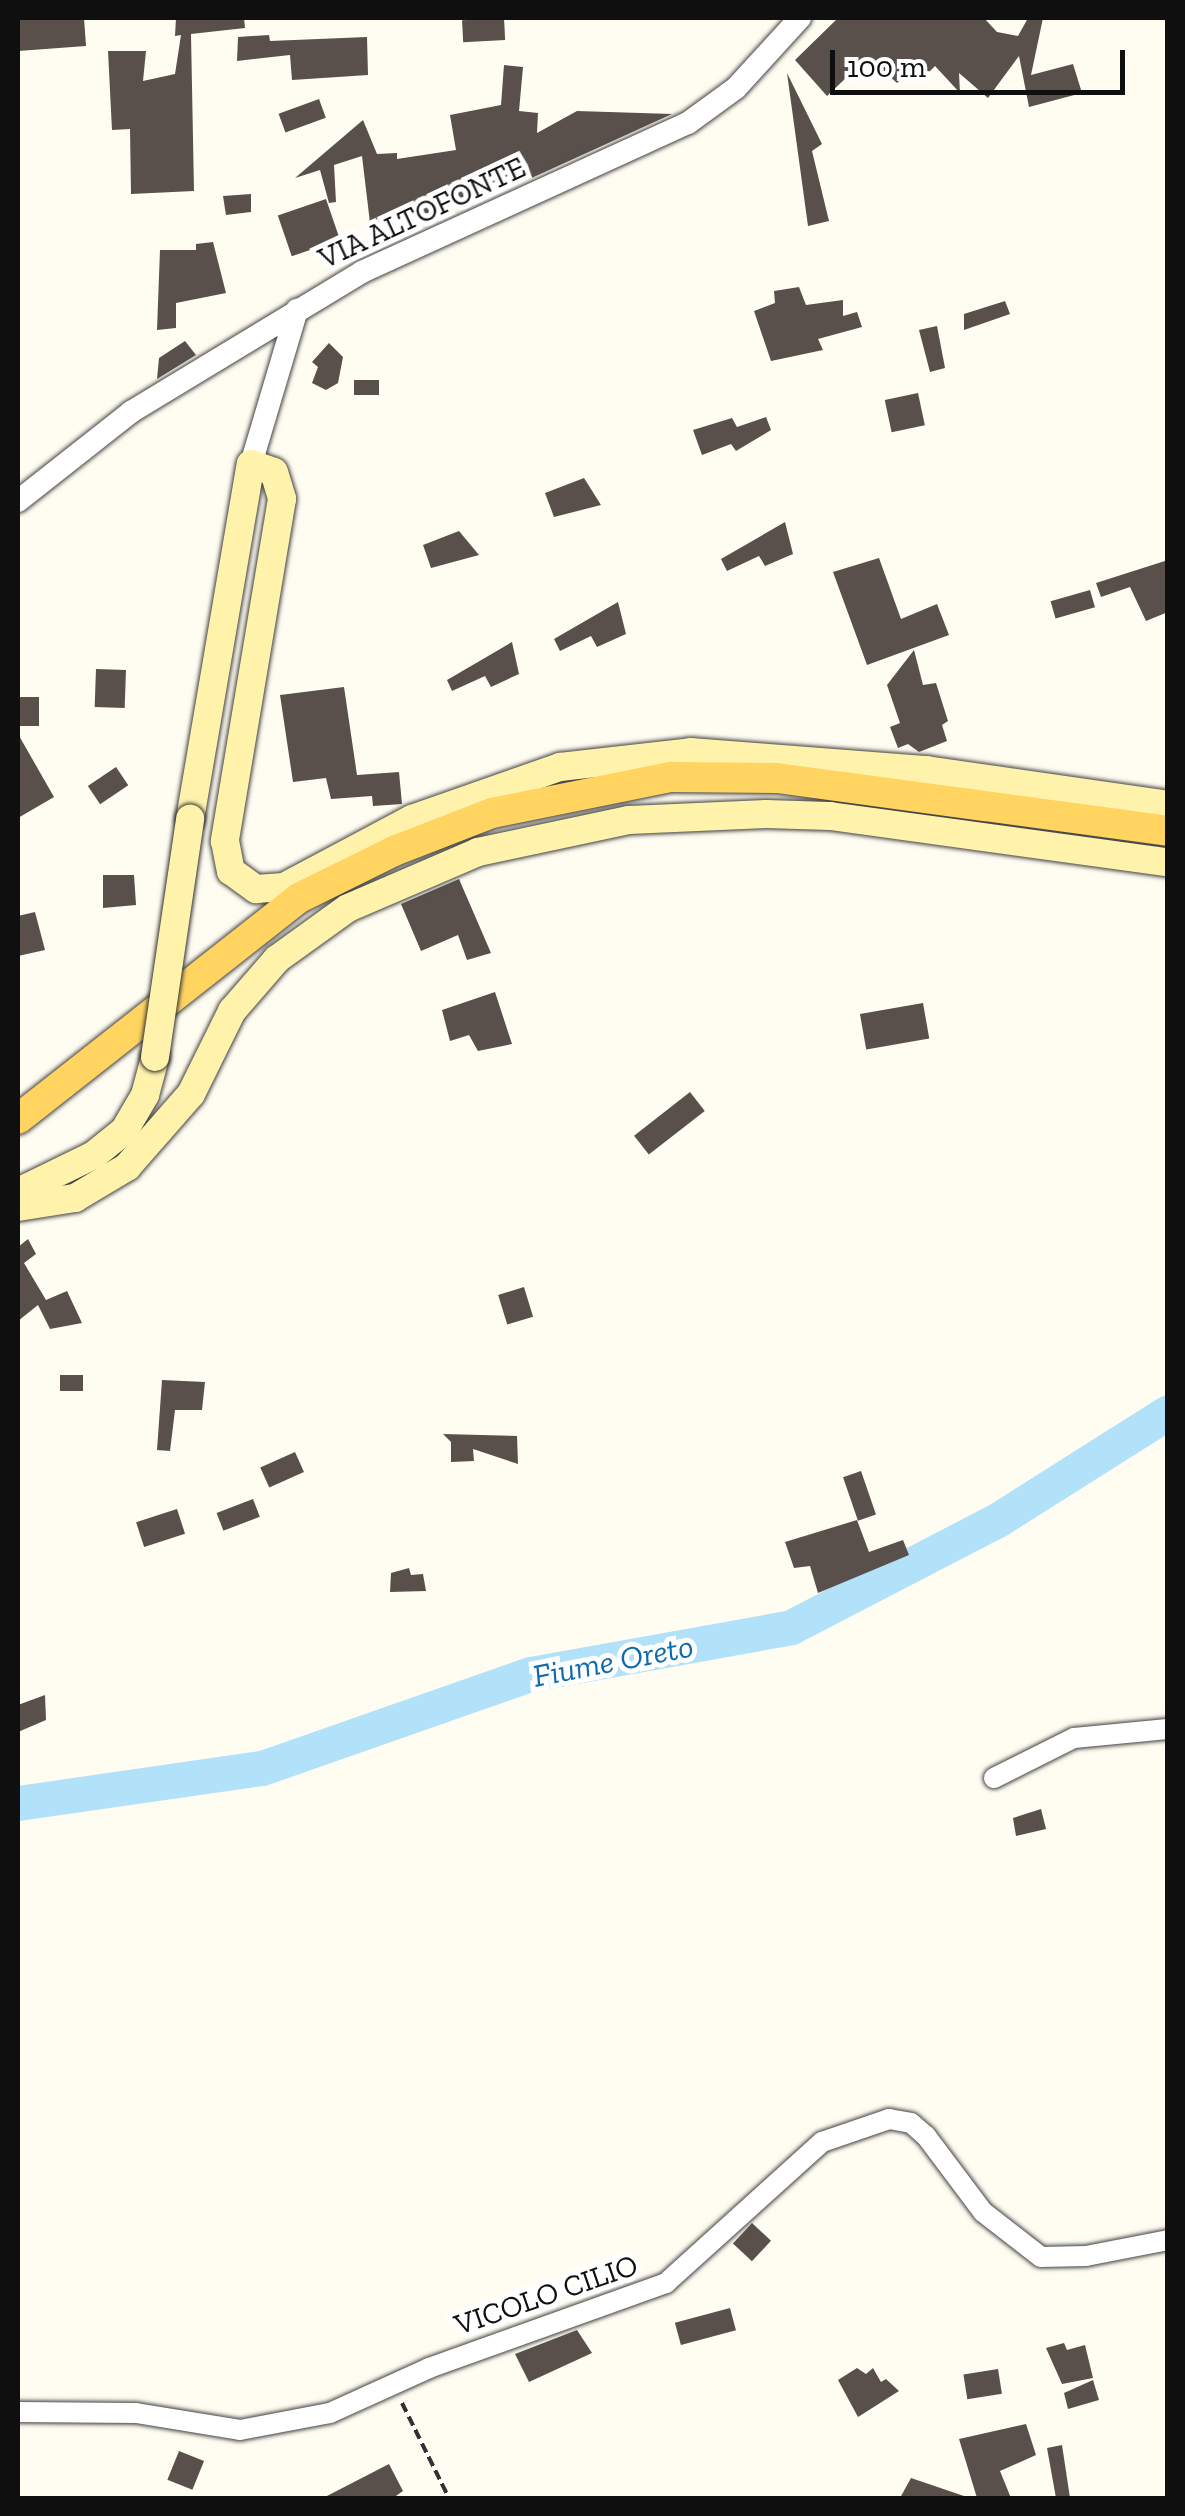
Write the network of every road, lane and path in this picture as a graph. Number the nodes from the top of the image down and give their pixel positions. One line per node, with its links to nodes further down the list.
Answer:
1 (800, 18): 2 (street, VIA ALTOFONTE)
2 (298, 310): 3 (street, VIA ALTOFONTE); 4 (street)
3 (251, 464): 5 (main road); 9 (main road, VIA ALTOFONTE, bridge)
4 (18, 501)
5 (1168, 805)
6 (1168, 831): 8 (main road)
7 (1168, 862): 10 (main road)
8 (18, 1119)
9 (18, 1192)
10 (18, 1206)
11 (1168, 1730): 12 (street)
12 (994, 1778)
13 (1168, 2240): 14 (street, VICOLO CILIO)
14 (393, 2386): 15 (street, VICOLO CILIO); 16 (path)
15 (18, 2412)
16 (449, 2498)

